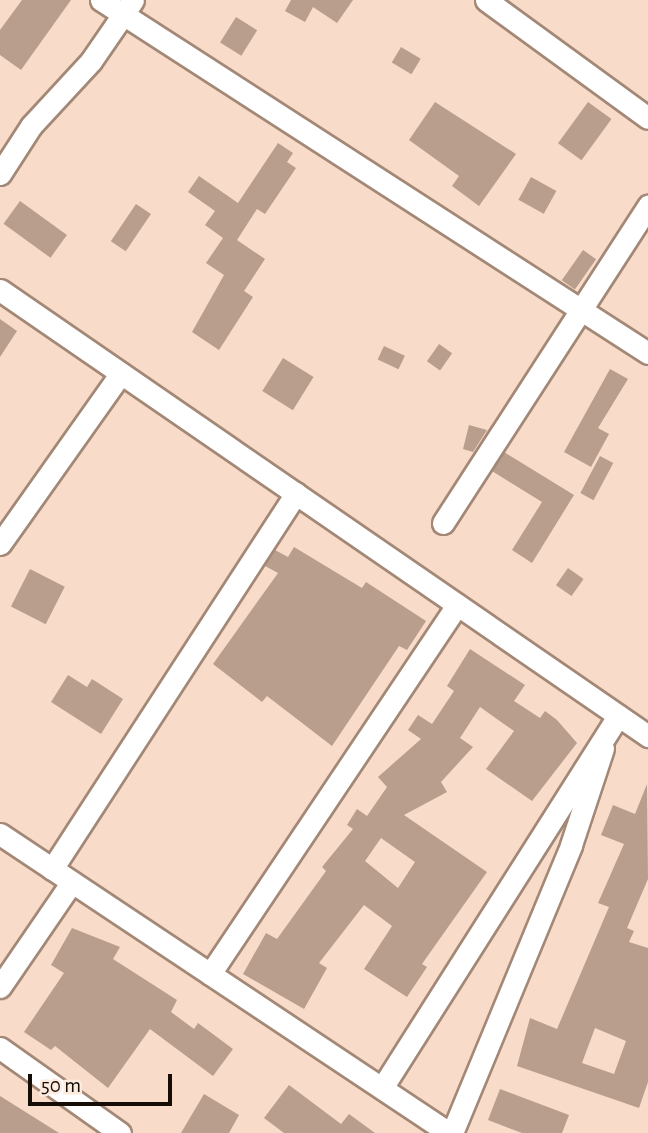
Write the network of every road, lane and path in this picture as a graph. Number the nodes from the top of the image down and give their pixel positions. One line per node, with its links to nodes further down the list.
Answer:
1 (101, 0): 3 (street)
2 (486, 0): 4 (street)
3 (128, 7): 5 (street); 8 (street)
4 (648, 118)
5 (0, 174)
6 (648, 206): 8 (street)
7 (0, 290): 10 (street)
8 (583, 312): 9 (street); 12 (street)
9 (648, 353)
10 (121, 373): 11 (street); 13 (street)
11 (296, 493): 14 (street); 19 (street)
12 (443, 523)
13 (0, 544)
14 (457, 605): 15 (street); 21 (street)
15 (618, 716): 16 (street); 17 (street)
16 (648, 736)
17 (604, 737): 24 (street); 26 (street)
18 (0, 834): 19 (street)
19 (52, 869): 20 (street)
20 (72, 882): 21 (street); 22 (street)
21 (210, 974): 24 (street)
22 (0, 987)
23 (0, 1048): 25 (street)
24 (382, 1088): 26 (street)
25 (120, 1133)
26 (451, 1133)

